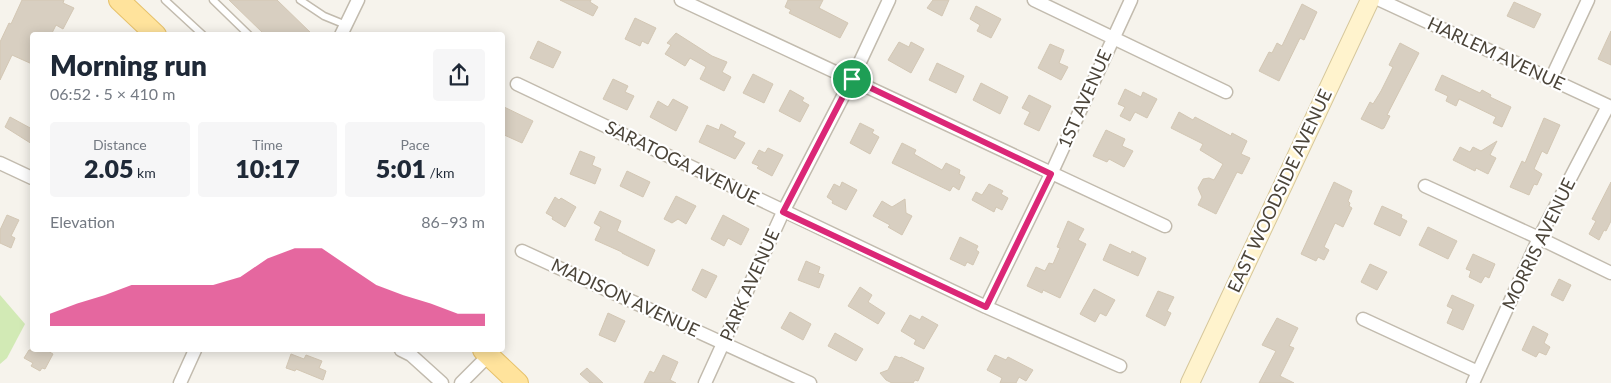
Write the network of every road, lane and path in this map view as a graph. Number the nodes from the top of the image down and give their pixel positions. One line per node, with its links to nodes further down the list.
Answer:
1 (165, 0): 15 (lane)
2 (213, 0): 16 (lane)
3 (300, 0): 13 (lane)
4 (358, 0): 13 (street)
5 (681, 0): 18 (street)
6 (889, 0): 18 (street, PARK AVENUE)
7 (1034, 0): 17 (street)
8 (1131, 0): 17 (street, 1ST AVENUE)
9 (1370, 0): 46 (main road, EAST WOODSIDE AVENUE)
10 (1380, 0): 19 (street, HARLEM AVENUE)
11 (1588, 0): 19 (street)
12 (126, 2): 14 (main road)
13 (343, 30)
14 (153, 32)
15 (200, 32)
16 (246, 32)
17 (1112, 38): 21 (street); 24 (street, 1ST AVENUE)
18 (852, 79): 24 (street); 27 (street, PARK AVENUE)
19 (1551, 79): 22 (street, HARLEM AVENUE)
20 (517, 84): 27 (street, SARATOGA AVENUE)
21 (1226, 92)
22 (1609, 107): 29 (street, MORRIS AVENUE)
23 (0, 163): 25 (street)
24 (1051, 174): 28 (street); 32 (street, 1ST AVENUE)
25 (30, 177)
26 (1425, 186): 29 (street)
27 (783, 212): 32 (street, SARATOGA AVENUE); 34 (street, PARK AVENUE)
28 (1166, 226)
29 (1539, 238): 31 (street); 39 (street, MORRIS AVENUE)
30 (522, 250): 34 (street, MADISON AVENUE)
31 (1611, 273)
32 (986, 307): 38 (street, SARATOGA AVENUE)
33 (1363, 319): 39 (street)
34 (723, 344): 44 (street, PARK AVENUE); 45 (street, MADISON AVENUE)
35 (194, 352): 40 (street)
36 (405, 352): 41 (street)
37 (486, 353): 42 (street); 43 (main road)
38 (1120, 366)
39 (1475, 377)
40 (180, 383)
41 (442, 383)
42 (461, 383)
43 (518, 383)
44 (706, 383)
45 (810, 383)
46 (1190, 383)

